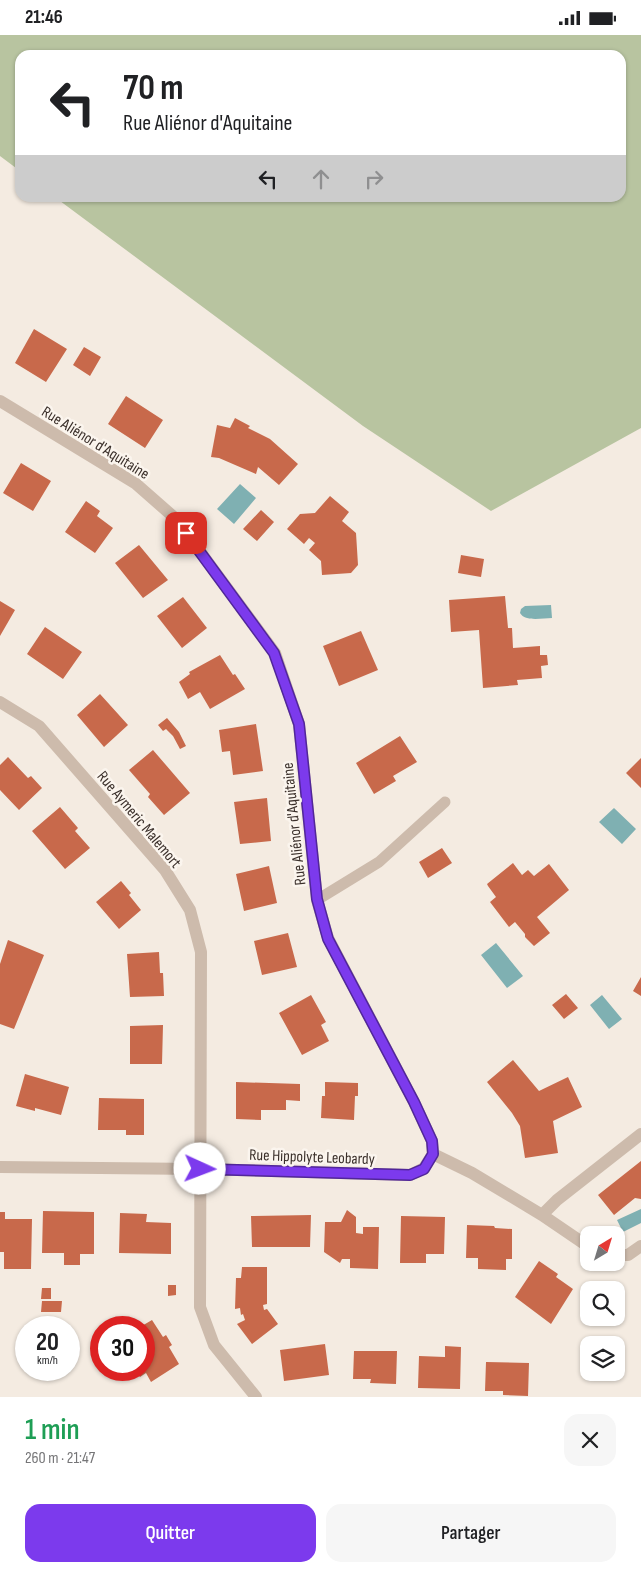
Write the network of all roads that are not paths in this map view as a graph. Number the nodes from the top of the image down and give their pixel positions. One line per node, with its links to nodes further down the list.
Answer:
1 (0, 401): 4 (street, Rue Aliénor d'Aquitaine)
2 (0, 703): 8 (street, Rue Aymeric Malemort)
3 (445, 802): 4 (lane)
4 (317, 899): 6 (street, Rue Aliénor d'Aquitaine)
5 (641, 1134): 9 (street)
6 (433, 1154): 8 (street, Rue Hippolyte Leobardy); 9 (street)
7 (0, 1167): 8 (street, Rue Hippolyte Leobardy)
8 (200, 1169): 13 (street, Rue Aymeric Malemort)
9 (542, 1215): 10 (street)
10 (580, 1241)
11 (641, 1246): 12 (street)
12 (625, 1255)
13 (256, 1397)

